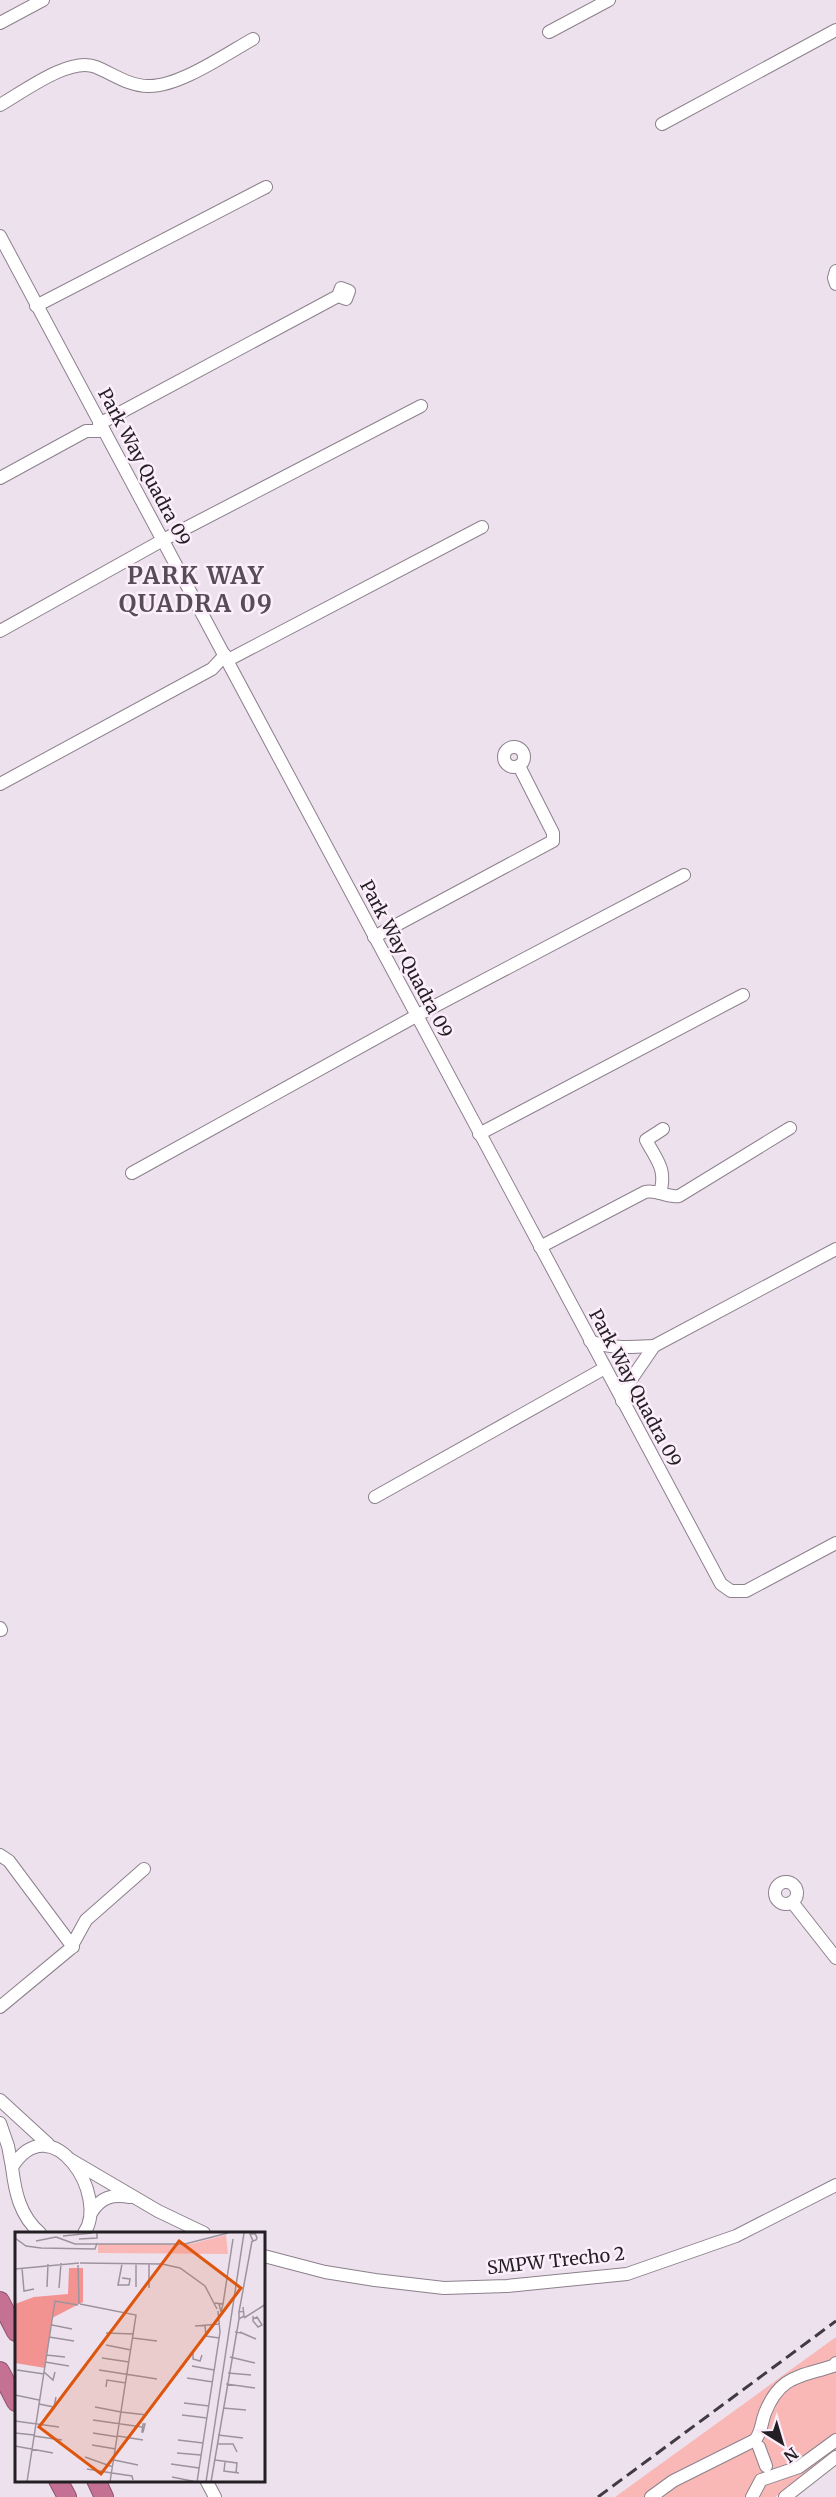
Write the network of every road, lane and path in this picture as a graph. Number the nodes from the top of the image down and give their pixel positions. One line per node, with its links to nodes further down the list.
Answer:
1 (43, 0): 3 (street)
2 (609, 0): 5 (street)
3 (0, 23)
4 (836, 30): 8 (street)
5 (549, 32)
6 (253, 39): 7 (street)
7 (0, 105)
8 (662, 124)
9 (266, 187): 14 (street)
10 (0, 236): 14 (street, Park Way Quadra 09)
11 (836, 271): 12 (street)
12 (836, 284)
13 (338, 296): 16 (street)
14 (36, 306): 16 (street, Park Way Quadra 09)
15 (421, 406): 20 (street)
16 (99, 423): 17 (street); 17 (street); 20 (street, Park Way Quadra 09)
17 (86, 431): 18 (street)
18 (0, 478)
19 (482, 527): 22 (street)
20 (163, 540): 21 (street); 22 (street, Park Way Quadra 09)
21 (0, 631)
22 (228, 661): 24 (street); 26 (street, Park Way Quadra 09)
23 (519, 766): 26 (street)
24 (0, 784)
25 (684, 875): 28 (street)
26 (374, 937): 28 (street, Park Way Quadra 09)
27 (743, 994): 31 (street)
28 (416, 1016): 31 (street, Park Way Quadra 09); 32 (street)
29 (790, 1128): 33 (street)
30 (663, 1129): 33 (street)
31 (479, 1134): 34 (street, Park Way Quadra 09)
32 (132, 1173)
33 (660, 1193): 34 (street)
34 (540, 1247): 36 (street, Park Way Quadra 09)
35 (836, 1250): 37 (street)
36 (590, 1341): 38 (street); 40 (street, Park Way Quadra 09)
37 (654, 1346): 38 (street); 39 (street)
38 (629, 1347): 39 (street)
39 (639, 1366): 41 (street)
40 (604, 1368): 41 (street, Park Way Quadra 09); 42 (street)
41 (622, 1401): 43 (street, Park Way Quadra 09)
42 (375, 1497)
43 (836, 1543)
44 (0, 1855): 47 (street)
45 (144, 1869): 47 (street)
46 (792, 1902): 48 (street)
47 (73, 1947): 49 (street)
48 (836, 1958)
49 (0, 2007)
50 (0, 2100): 52 (street)
51 (0, 2123): 54 (street)
52 (48, 2144): 53 (street); 54 (street)
53 (69, 2159): 56 (street); 57 (street)
54 (12, 2166): 58 (street)
55 (836, 2185): 60 (street, SMPW Trecho 2)
56 (132, 2197): 57 (street); 59 (street)
57 (89, 2225)
58 (39, 2232)
59 (202, 2232)
60 (266, 2257)
61 (0, 2301): 62 (highway)
62 (15, 2330)
63 (836, 2363): 76 (street)
64 (0, 2371): 65 (highway)
65 (15, 2400)
66 (836, 2440): 77 (street)
67 (759, 2447): 69 (street)
68 (836, 2457): 78 (street)
69 (766, 2466)
70 (59, 2482): 73 (highway)
71 (96, 2482): 74 (highway)
72 (206, 2482): 75 (street)
73 (67, 2497)
74 (104, 2497)
75 (214, 2497)
76 (651, 2497)
77 (752, 2497)
78 (785, 2497)

